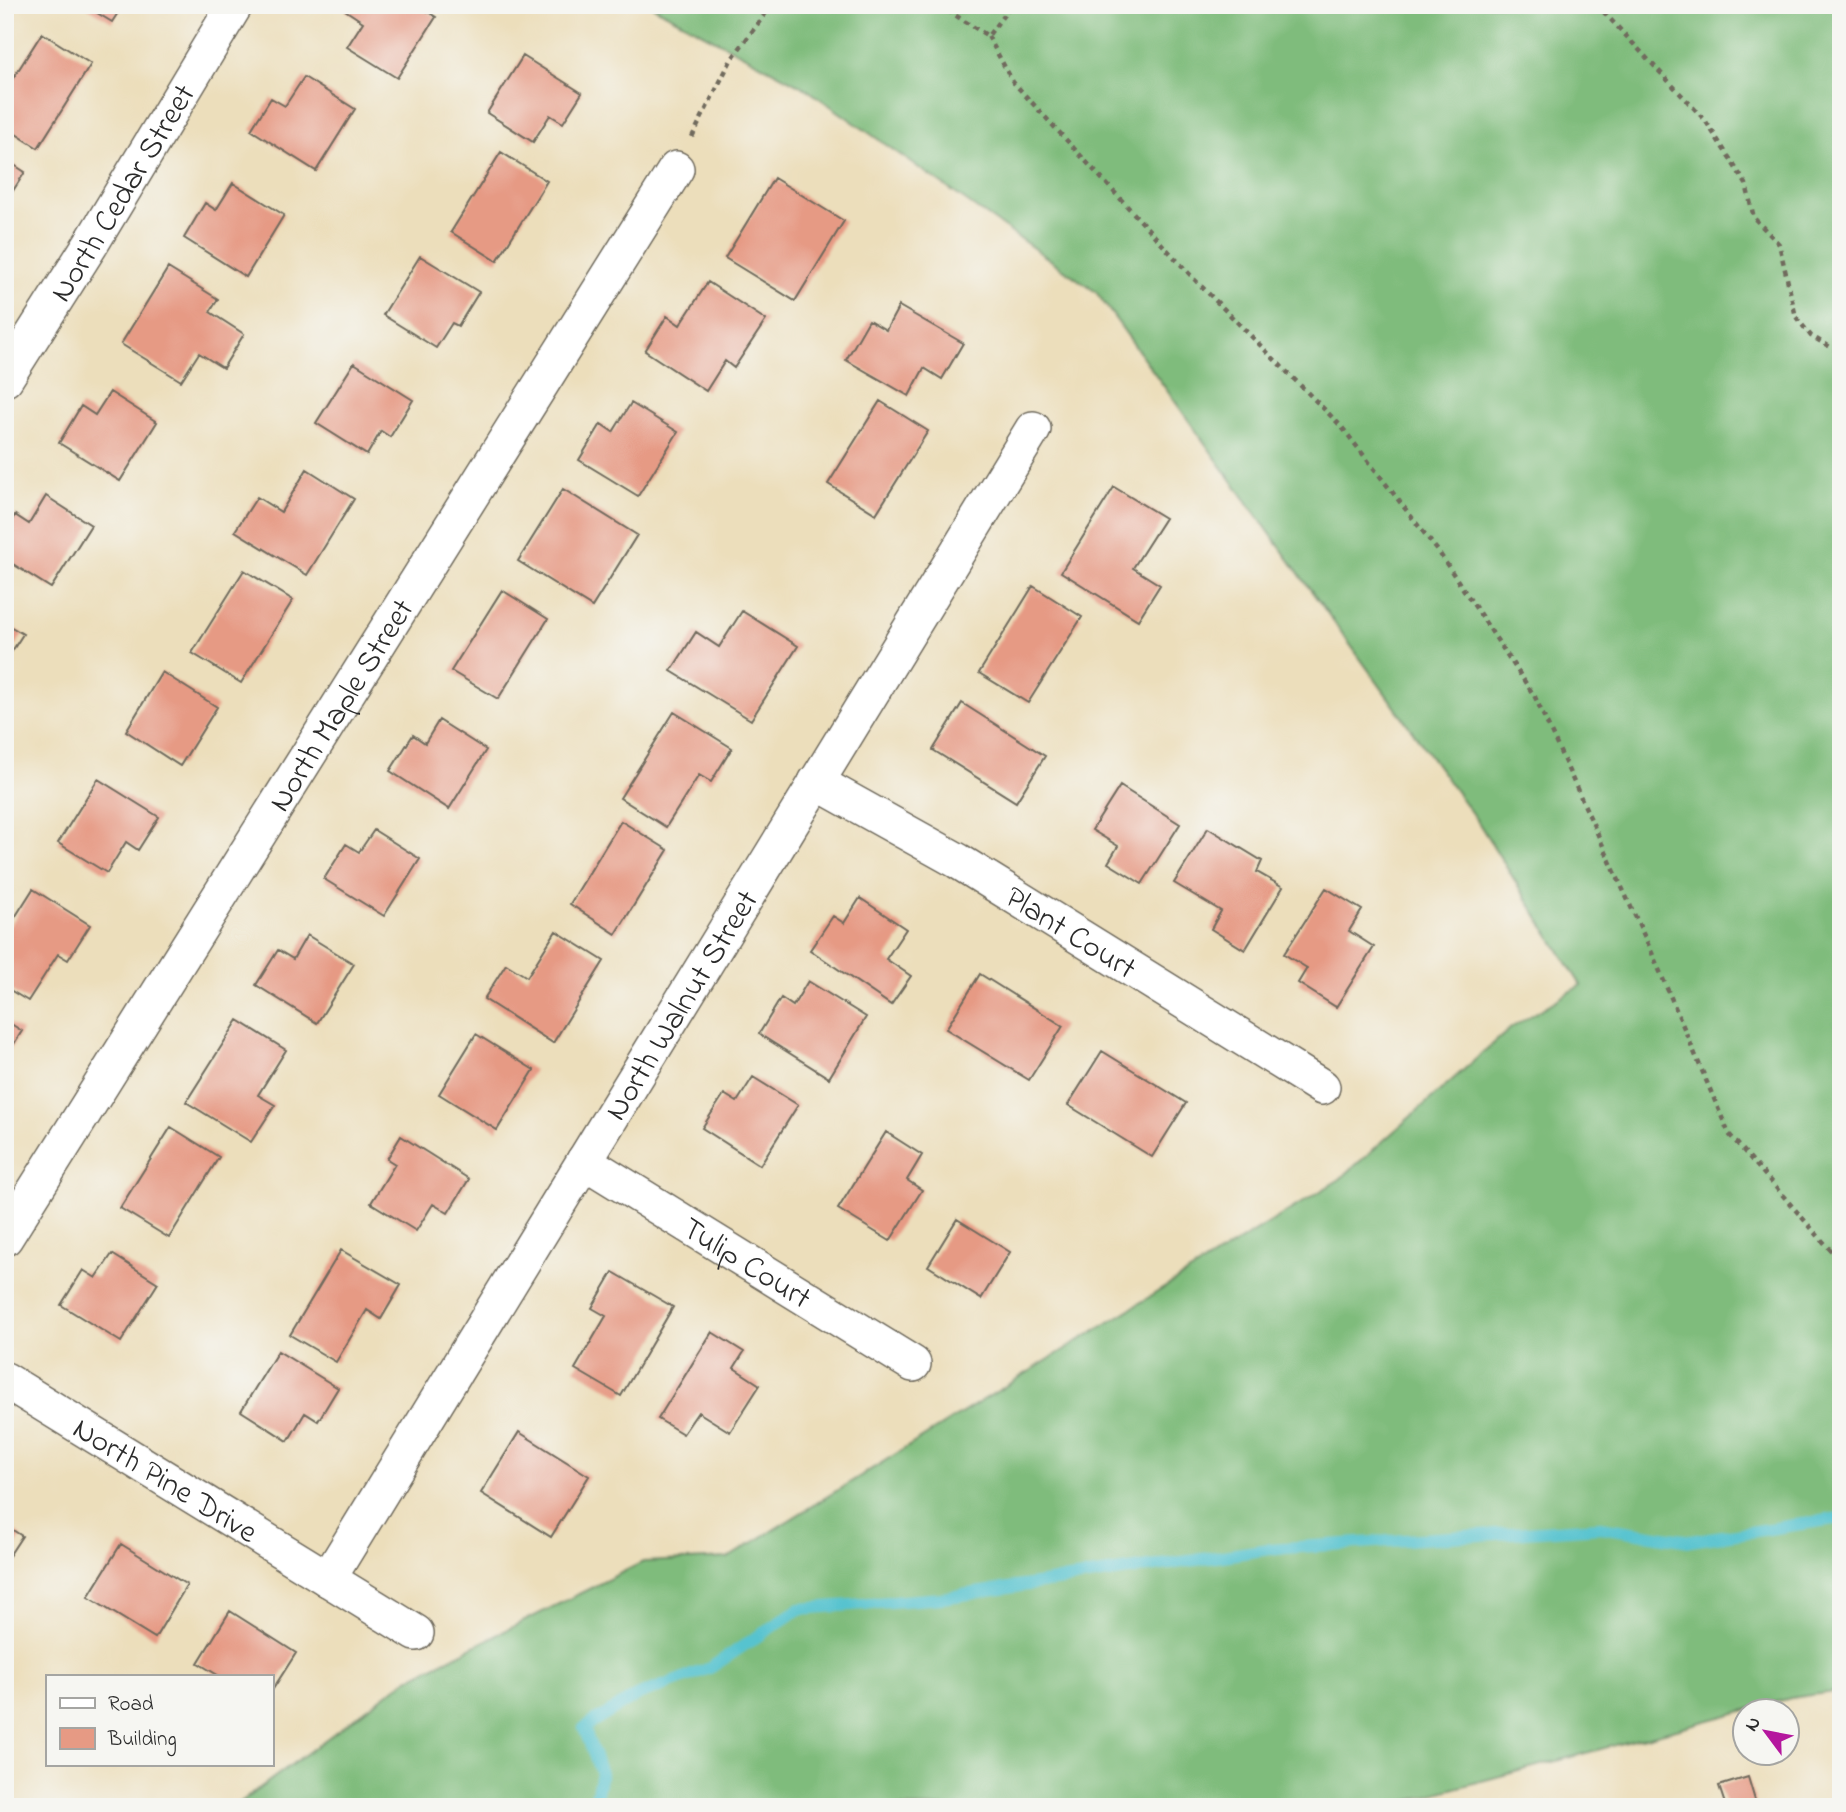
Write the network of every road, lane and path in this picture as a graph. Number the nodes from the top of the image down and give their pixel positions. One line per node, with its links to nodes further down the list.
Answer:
1 (235, 5): 9 (street, North Cedar Street)
2 (774, 5): 7 (path)
3 (939, 5): 6 (path)
4 (1011, 5): 6 (path)
5 (1597, 5): 8 (path)
6 (988, 36): 15 (path)
7 (676, 170): 14 (street, North Maple Street)
8 (1841, 353)
9 (5, 379)
10 (1032, 429): 11 (street, North Walnut Street)
11 (816, 782): 12 (street, Plant Court); 13 (street, North Walnut Street)
12 (1322, 1087)
13 (584, 1161): 16 (street, Tulip Court); 18 (street, North Walnut Street)
14 (5, 1238)
15 (1841, 1262)
16 (913, 1364)
17 (5, 1380): 18 (street, North Pine Drive)
18 (328, 1579): 19 (street, North Pine Drive)
19 (416, 1633)

